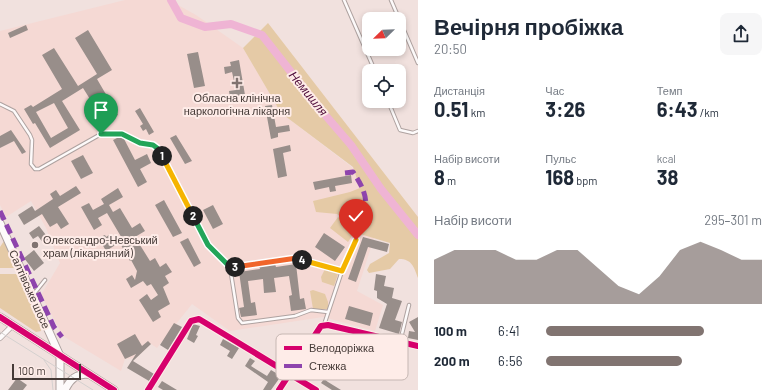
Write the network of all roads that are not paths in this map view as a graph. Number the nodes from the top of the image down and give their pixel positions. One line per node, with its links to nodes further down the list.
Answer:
1 (344, 0): 4 (lane)
2 (391, 0): 3 (lane)
3 (418, 63)
4 (372, 64)
5 (0, 104): 10 (lane)
6 (391, 108): 7 (lane)
7 (418, 131)
8 (0, 223): 13 (main road, Салтівське шосе)
9 (356, 240): 11 (lane)
10 (230, 267): 11 (lane); 15 (lane)
11 (342, 271): 15 (lane)
12 (45, 280): 13 (lane)
13 (33, 296): 17 (main road, Салтівське шосе)
14 (409, 305): 22 (lane)
15 (328, 312): 19 (lane)
16 (0, 317): 18 (main road)
17 (45, 324): 23 (main road); 27 (main road, Салтівське шосе)
18 (13, 325): 23 (main road); 24 (street)
19 (324, 326): 20 (street); 21 (street)
20 (314, 334)
21 (362, 334)
22 (402, 334)
23 (32, 337): 27 (main road)
24 (0, 338)
25 (408, 344): 26 (street)
26 (418, 346)
27 (60, 356): 29 (main road); 32 (main road)
28 (276, 366): 35 (street)
29 (89, 374): 33 (main road); 34 (main road)
30 (286, 380): 36 (street)
31 (300, 380): 37 (street)
32 (60, 390)
33 (65, 390)
34 (114, 390)
35 (148, 390)
36 (279, 390)
37 (316, 390)

